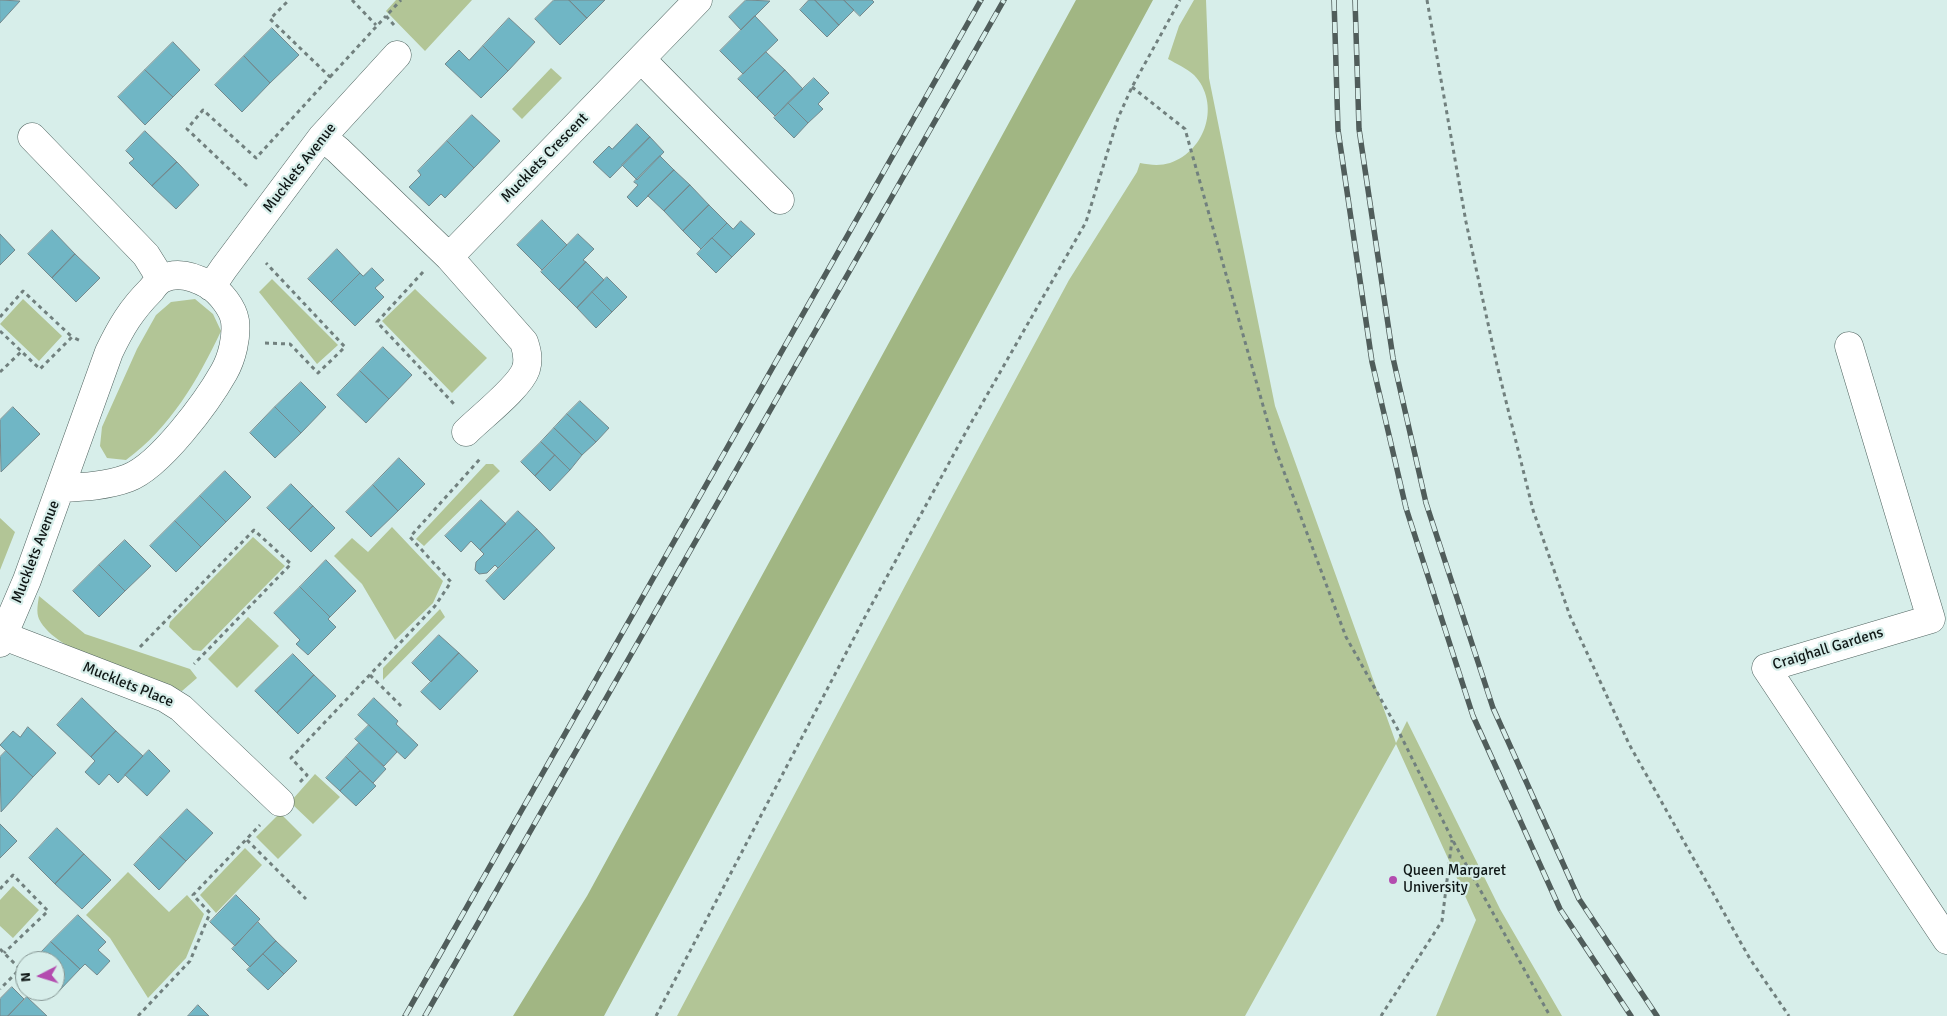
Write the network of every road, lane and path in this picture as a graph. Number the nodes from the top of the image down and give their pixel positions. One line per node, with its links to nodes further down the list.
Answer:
1 (289, 0): 10 (path)
2 (352, 0): 7 (path)
3 (698, 0): 9 (street, Mucklets Crescent)
4 (1180, 0): 11 (path)
5 (1427, 0): 49 (path)
6 (386, 16): 7 (path)
7 (376, 25): 10 (path)
8 (397, 55): 13 (street, Mucklets Avenue)
9 (641, 59): 14 (street); 17 (street, Mucklets Crescent)
10 (330, 77): 15 (path)
11 (1132, 87): 37 (path); 47 (path)
12 (32, 137): 18 (street)
13 (322, 137): 15 (street, Mucklets Avenue); 17 (street)
14 (780, 200)
15 (270, 207): 16 (street, Mucklets Avenue)
16 (244, 240): 19 (street, Mucklets Avenue); 23 (path)
17 (446, 254): 28 (street); 28 (path)
18 (161, 279): 19 (street, Mucklets Avenue); 26 (street, Mucklets Avenue)
19 (212, 287): 23 (street, Mucklets Avenue)
20 (0, 317): 22 (path)
21 (0, 331): 25 (path)
22 (72, 337): 25 (path); 26 (path)
23 (234, 342): 30 (street, Mucklets Avenue)
24 (1849, 346): 41 (street, Craighall Gardens)
25 (22, 350): 27 (path)
26 (109, 352): 30 (street, Mucklets Avenue)
27 (0, 372)
28 (470, 428)
29 (481, 458): 34 (path)
30 (60, 488): 31 (street, Mucklets Avenue)
31 (2, 640): 36 (street, Mucklets Place)
32 (140, 646): 33 (path)
33 (194, 664)
34 (370, 675): 35 (path); 36 (path)
35 (401, 706)
36 (280, 802): 38 (path)
37 (1452, 839): 45 (path); 48 (path)
38 (247, 840): 40 (path); 46 (path)
39 (0, 890): 43 (path)
40 (306, 899)
41 (1947, 940)
42 (0, 949): 43 (path)
43 (4, 953): 44 (path)
44 (0, 989)
45 (1383, 1015)
46 (138, 1016)
47 (656, 1016)
48 (1550, 1016)
49 (1789, 1016)

